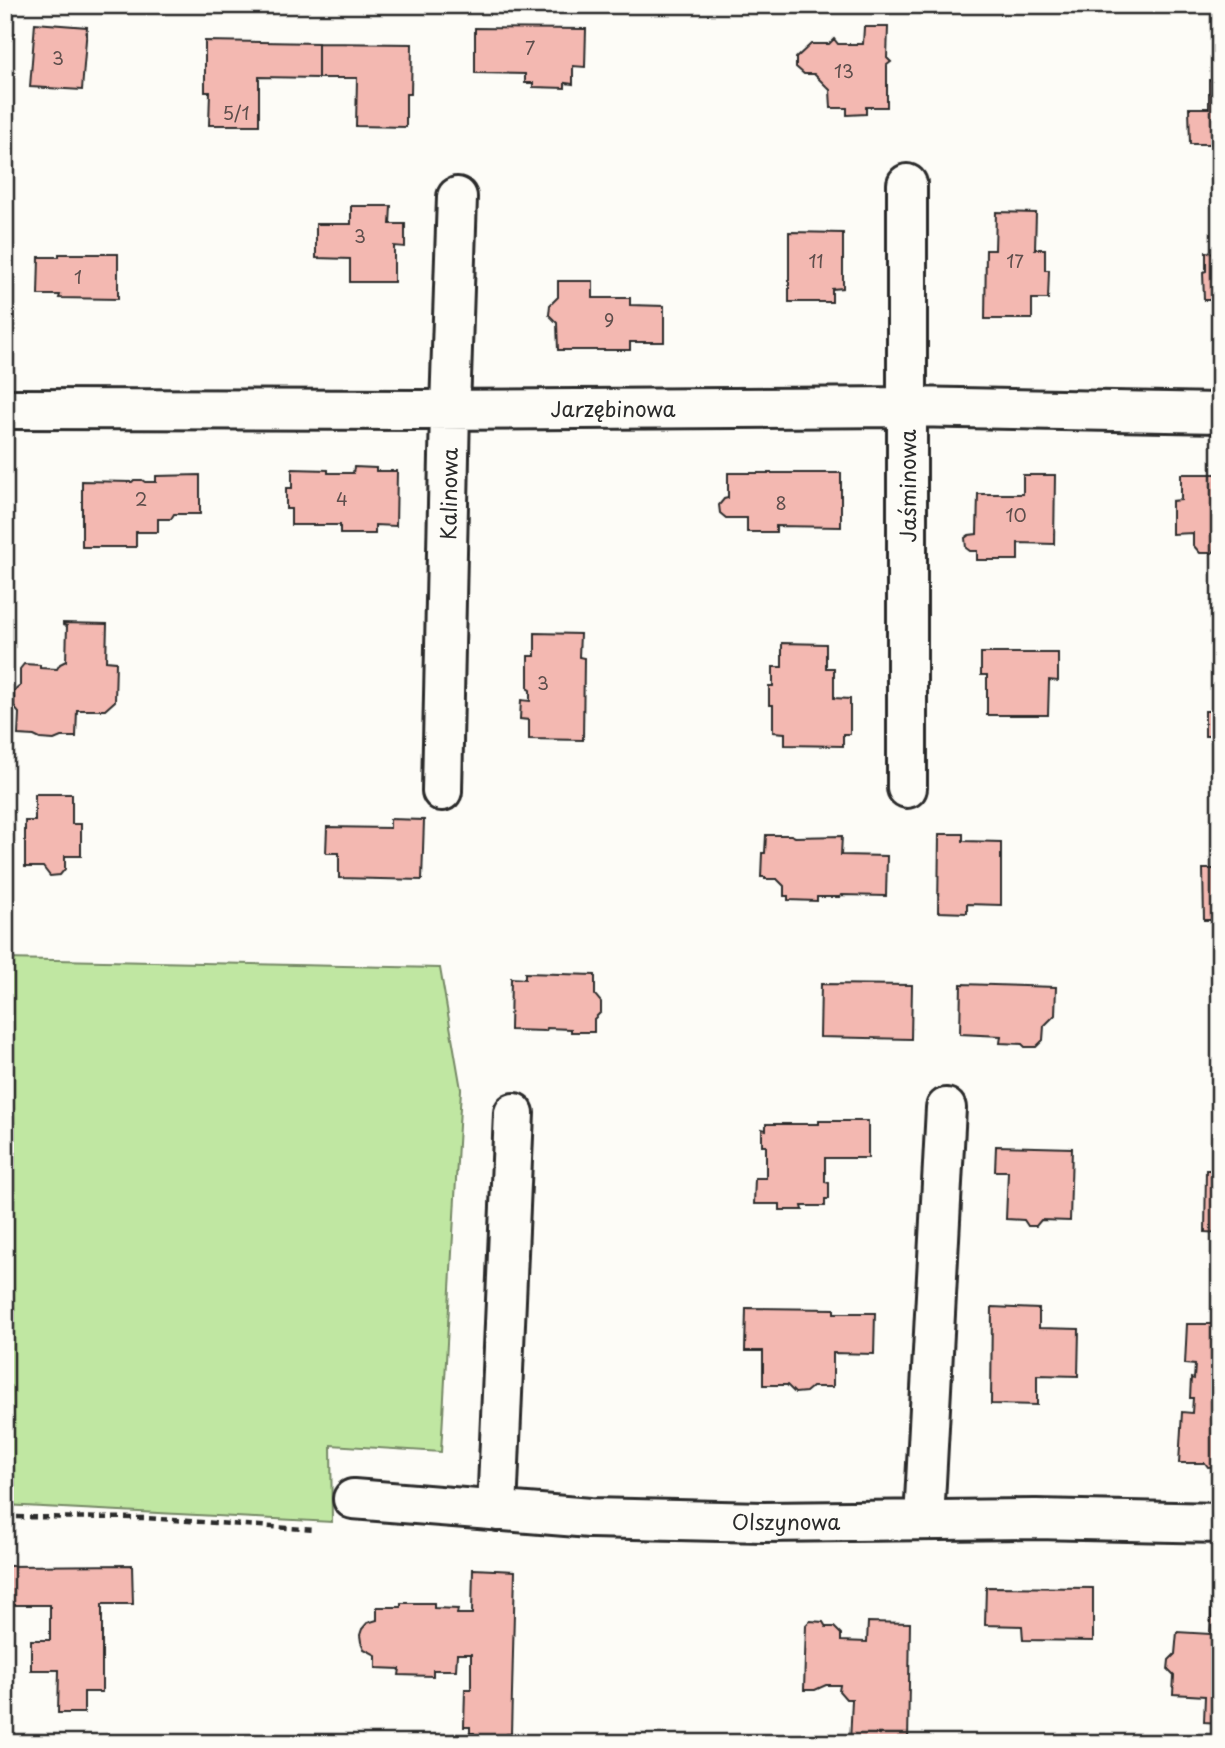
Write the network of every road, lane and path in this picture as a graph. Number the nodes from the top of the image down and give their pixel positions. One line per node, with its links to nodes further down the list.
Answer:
1 (907, 184): 3 (street, Jaśminowa)
2 (457, 197): 5 (street, Kalinowa)
3 (907, 407): 5 (street, Jarzębinowa); 6 (street, Jarzębinowa); 7 (street, Jaśminowa)
4 (5, 409): 5 (street, Jarzębinowa)
5 (450, 409): 8 (street, Kalinowa)
6 (1220, 413)
7 (907, 788)
8 (442, 791)
9 (946, 1108): 14 (street)
10 (514, 1113): 12 (street)
11 (353, 1499): 12 (street, Olszynowa)
12 (497, 1511): 14 (street, Olszynowa)
13 (5, 1517): 16 (path)
14 (924, 1520): 15 (street, Olszynowa)
15 (1220, 1523)
16 (316, 1530)

